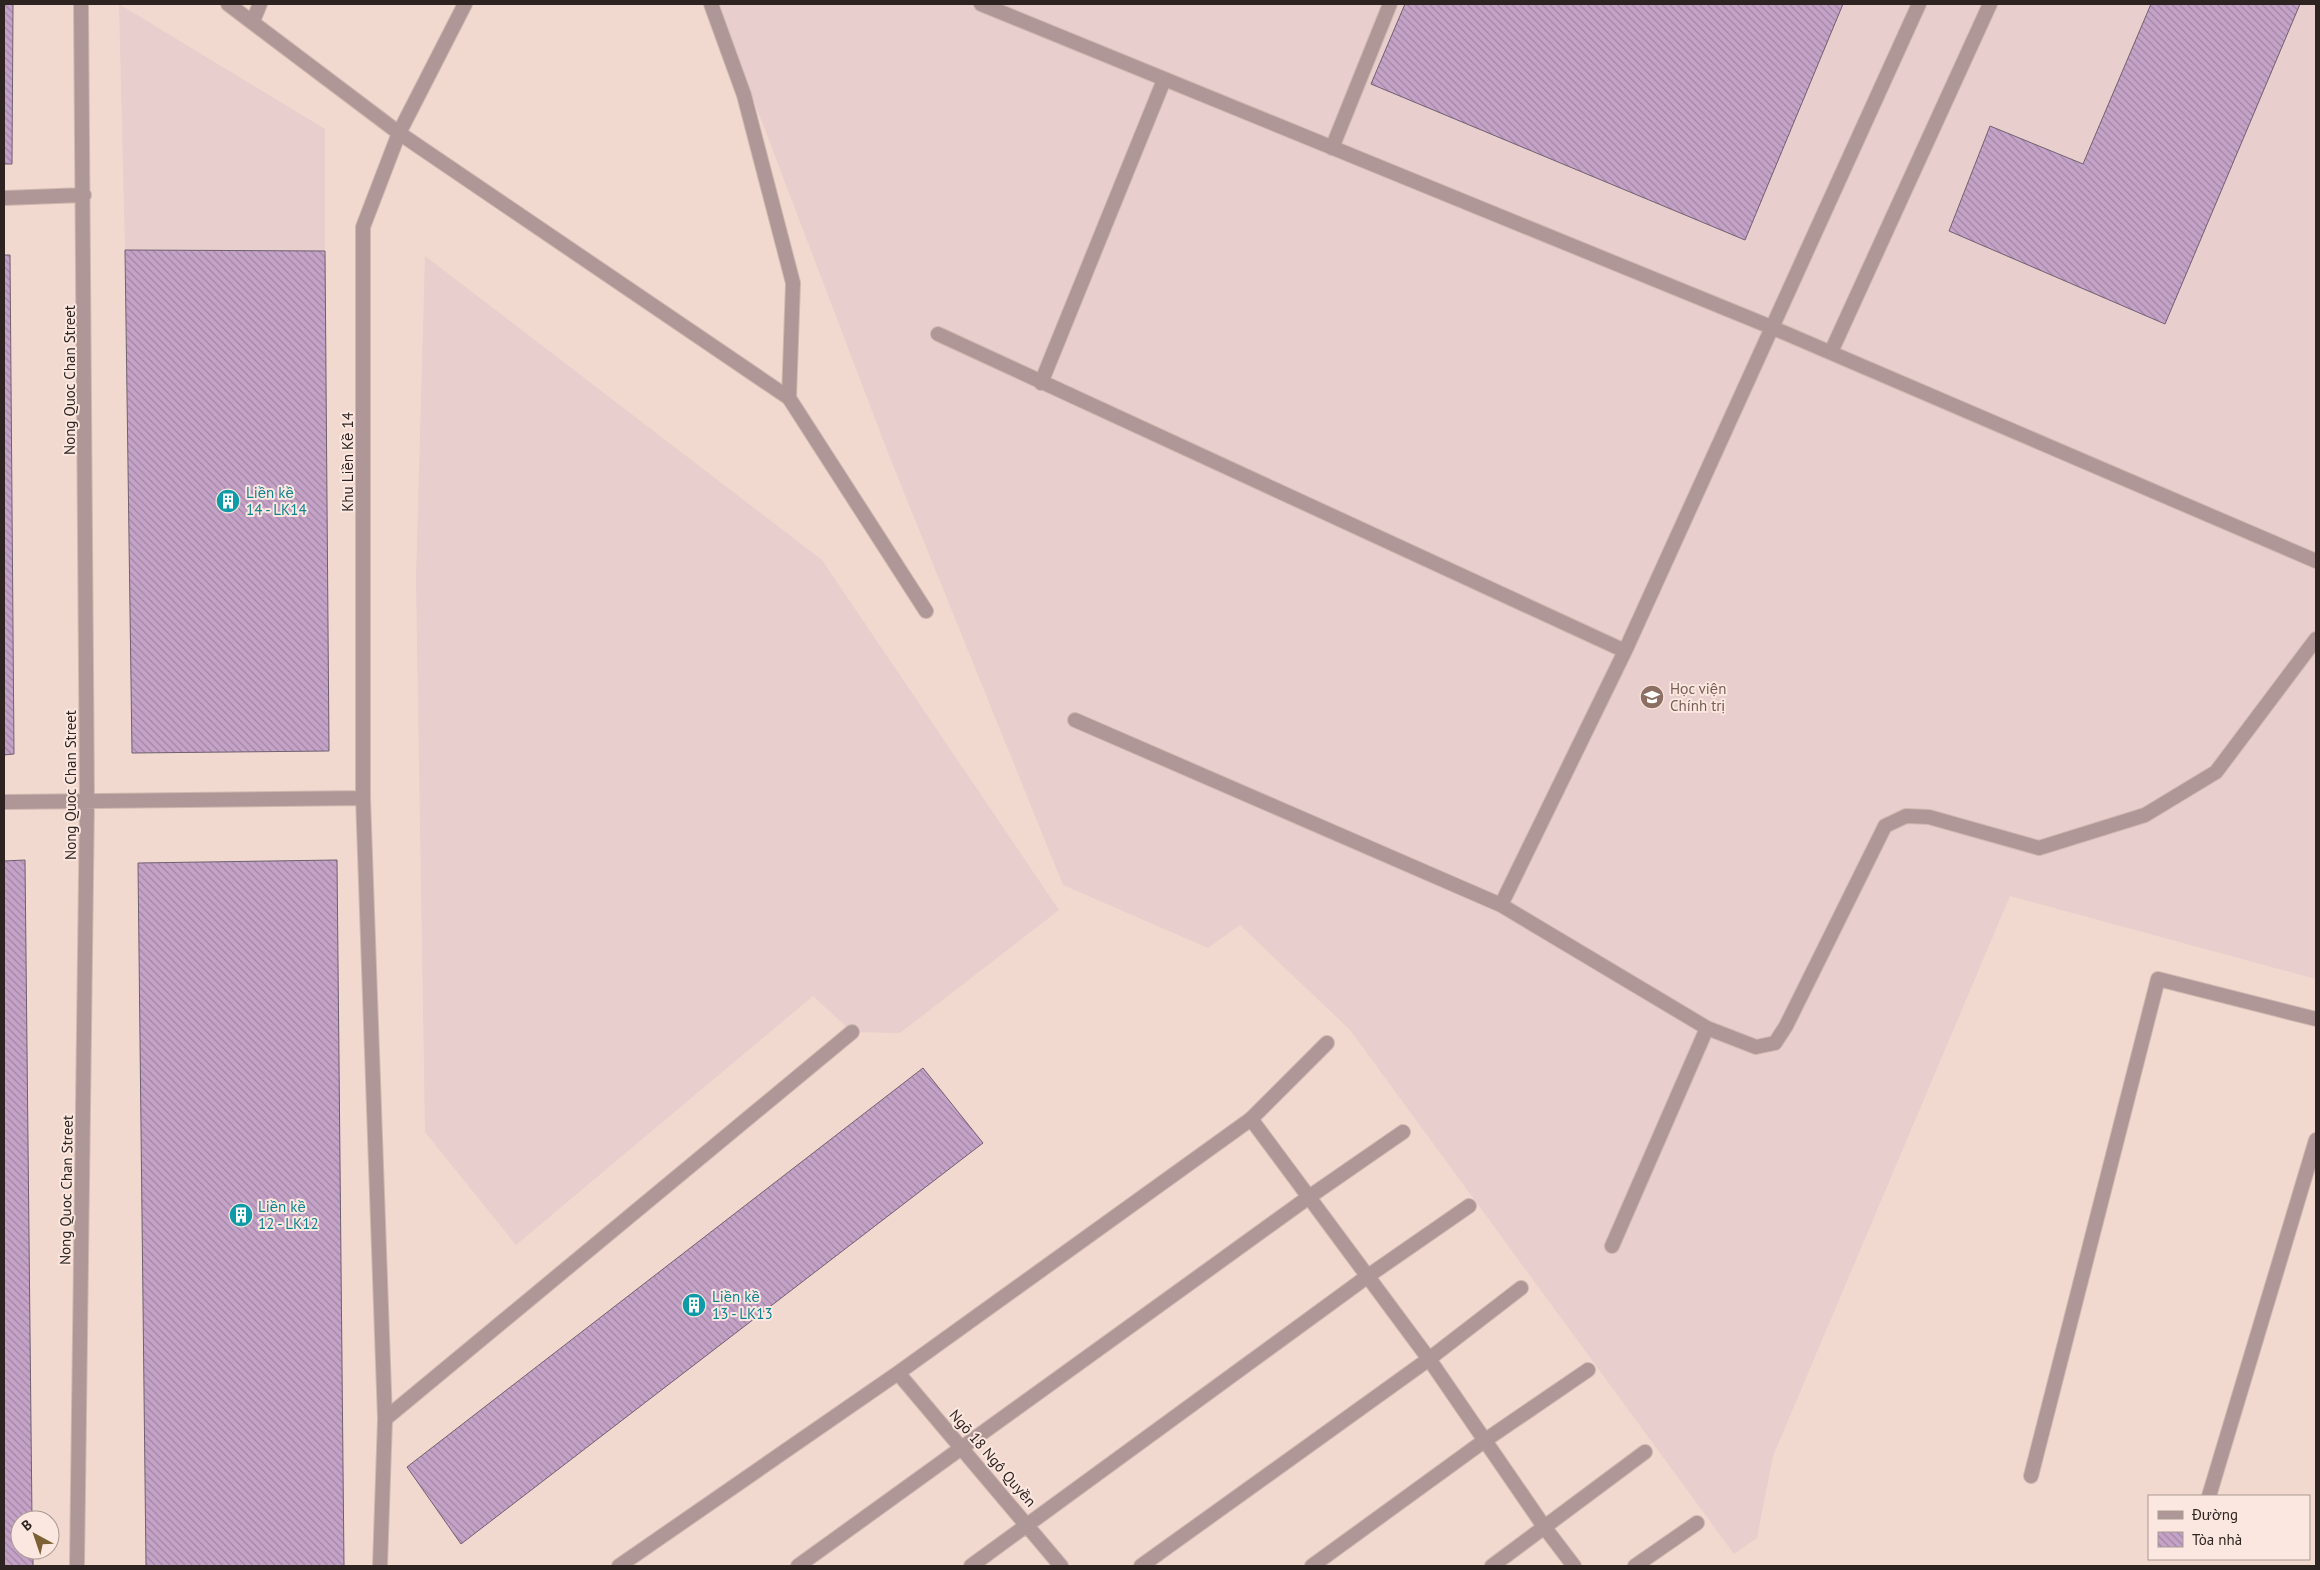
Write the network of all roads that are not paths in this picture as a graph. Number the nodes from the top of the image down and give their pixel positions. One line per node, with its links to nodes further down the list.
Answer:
1 (81, 4): 14 (street, Nong Quoc Chan Street)
2 (228, 4): 10 (street)
3 (260, 4): 10 (street)
4 (465, 4): 12 (street, Khu Liền Kề 14)
5 (711, 4): 20 (street)
6 (981, 4): 11 (street)
7 (1390, 4): 13 (street)
8 (1919, 4): 16 (street)
9 (1990, 4): 18 (street)
10 (253, 21): 12 (street)
11 (1164, 80): 13 (street); 19 (street)
12 (399, 133): 20 (street); 26 (street, Khu Liền Kề 14)
13 (1332, 148): 16 (street)
14 (84, 195): 15 (street); 27 (street, Nong Quoc Chan Street)
15 (4, 198)
16 (1771, 327): 18 (street); 24 (street)
17 (938, 334): 19 (street)
18 (1831, 352): 21 (street)
19 (1041, 383): 24 (street)
20 (790, 398): 22 (street)
21 (2316, 561)
22 (926, 610)
23 (2316, 639): 31 (street)
24 (1624, 651): 29 (street)
25 (1075, 720): 29 (street)
26 (363, 798): 27 (street); 45 (street, Khu Liền Kề 14)
27 (87, 800): 28 (street); 54 (street, Nong Quoc Chan Street)
28 (4, 802)
29 (1501, 905): 31 (street)
30 (2316, 1019): 49 (street)
31 (1707, 1028): 39 (street)
32 (852, 1032): 45 (street)
33 (1326, 1043): 34 (street)
34 (1251, 1119): 37 (street); 44 (street)
35 (1404, 1132): 37 (street)
36 (2316, 1140): 50 (street)
37 (1309, 1198): 40 (street); 47 (street)
38 (1469, 1206): 40 (street)
39 (1612, 1246)
40 (1368, 1276): 42 (street); 52 (street)
41 (1521, 1288): 42 (street)
42 (1429, 1359): 46 (street); 60 (street)
43 (1588, 1370): 46 (street)
44 (898, 1373): 47 (street, Ngõ 18 Ngô Quyền); 56 (street)
45 (385, 1419): 55 (street, Khu Liền Kề 14)
46 (1484, 1441): 53 (street); 61 (street)
47 (963, 1448): 52 (street, Ngõ 18 Ngô Quyền); 57 (street)
48 (1645, 1452): 53 (street)
49 (2031, 1476)
50 (2209, 1495)
51 (1697, 1523): 64 (street)
52 (1028, 1524): 58 (street); 59 (street, Ngõ 18 Ngô Quyền)
53 (1544, 1528): 62 (street); 63 (street)
54 (77, 1566)
55 (380, 1566)
56 (619, 1566)
57 (798, 1566)
58 (971, 1566)
59 (1061, 1566)
60 (1141, 1566)
61 (1312, 1566)
62 (1492, 1566)
63 (1574, 1566)
64 (1635, 1566)

